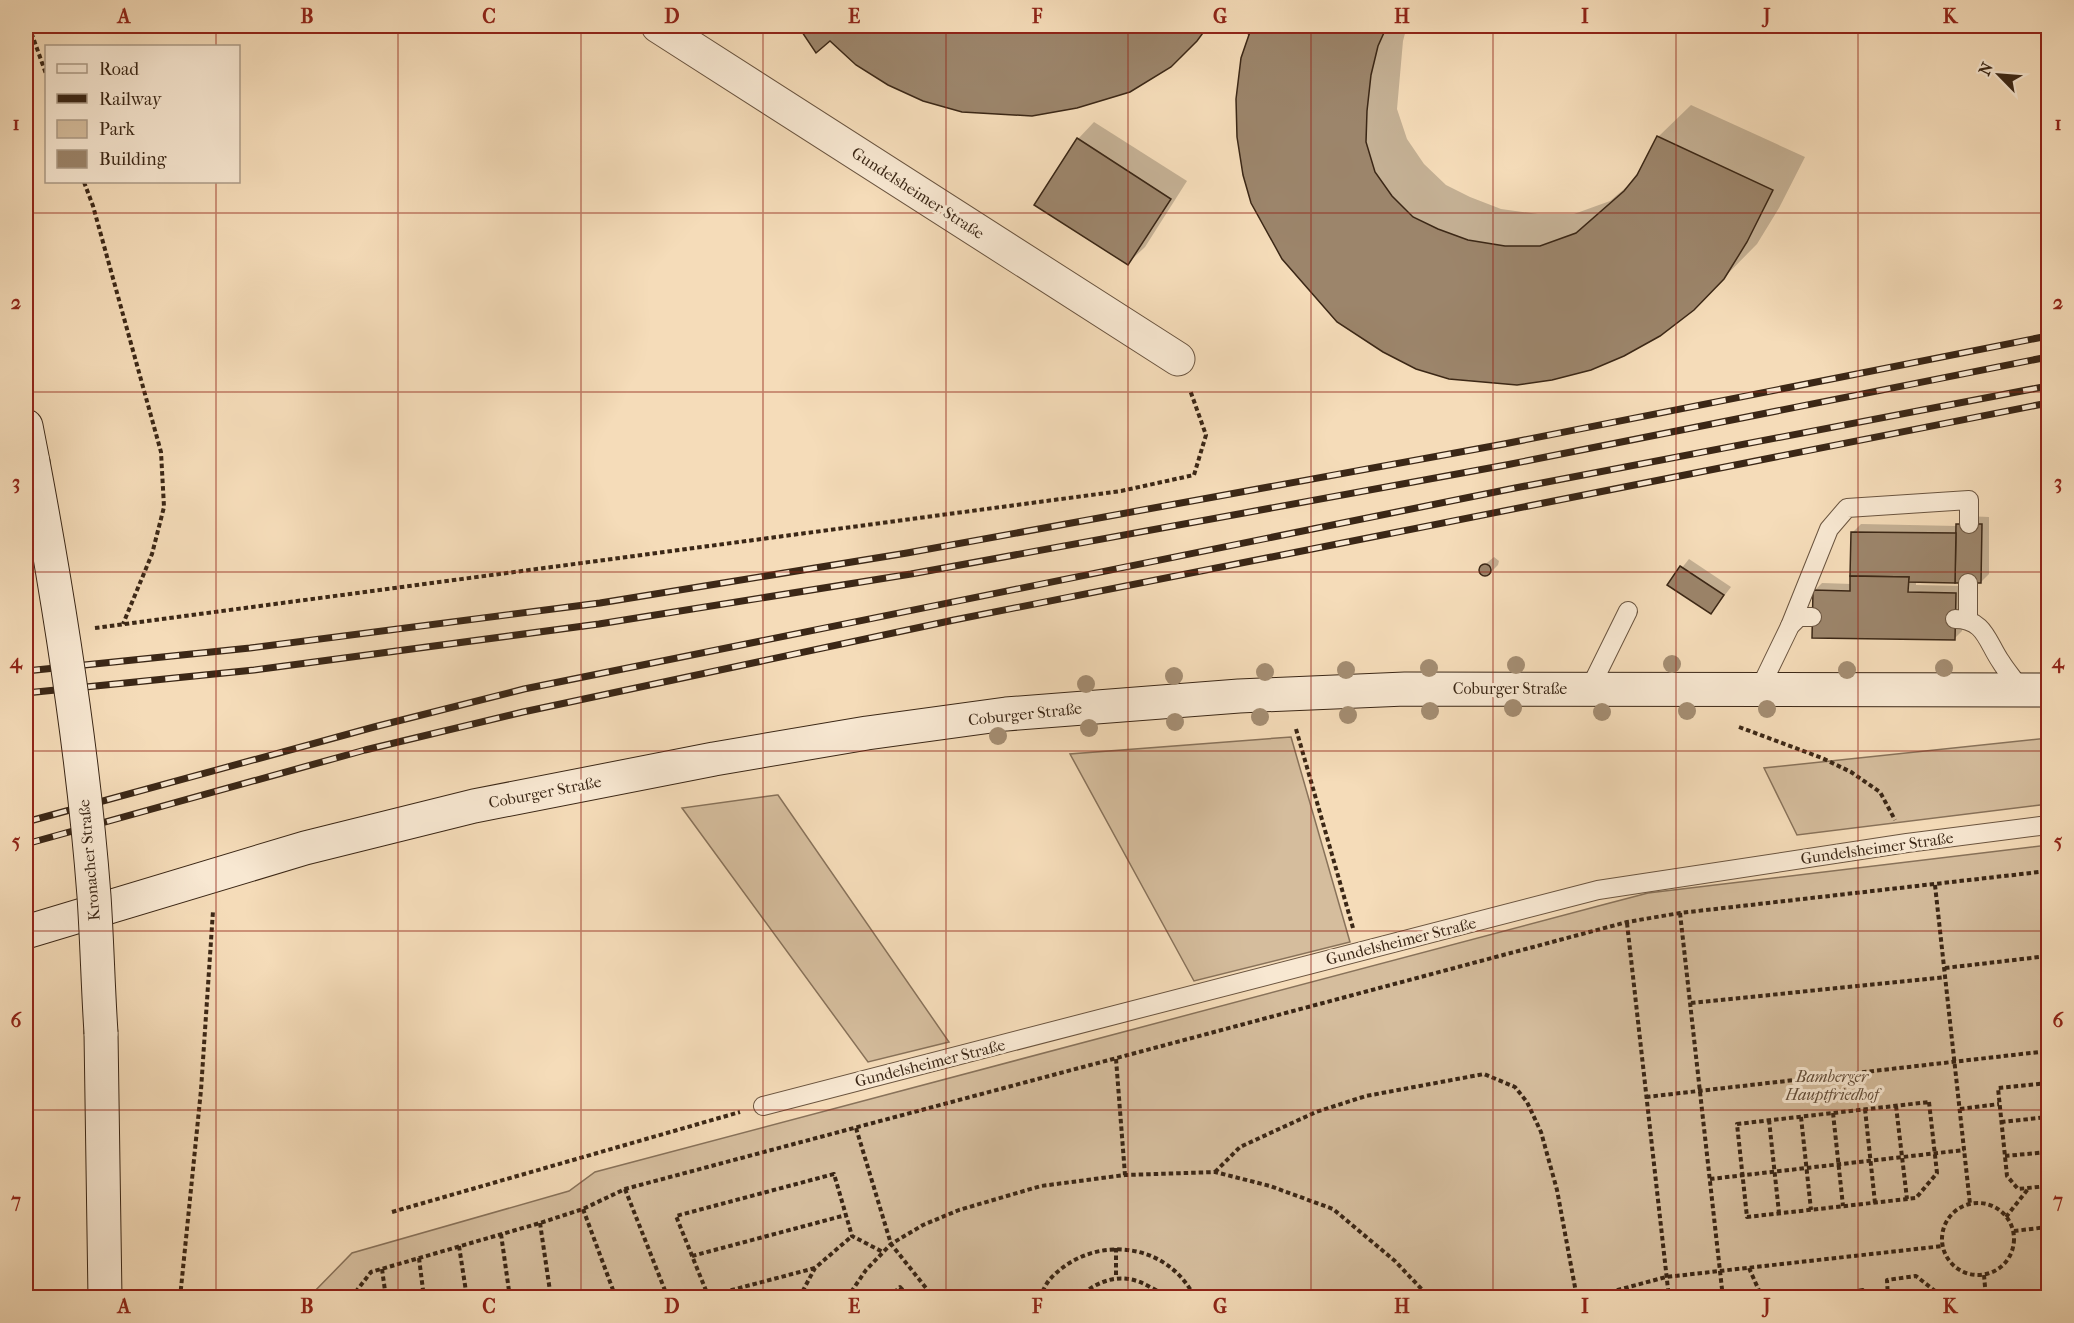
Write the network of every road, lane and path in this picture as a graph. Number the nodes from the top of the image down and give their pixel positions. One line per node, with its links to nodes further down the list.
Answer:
1 (29, 26): 3 (path)
2 (658, 26): 5 (street, Gundelsheimer Straße)
3 (45, 71)
4 (84, 183): 5 (path)
5 (1178, 359)
6 (26, 426): 95 (street, Kronacher Straße, bridge)
7 (1969, 524): 11 (lane)
8 (1968, 583): 14 (lane)
9 (1628, 611): 12 (lane)
10 (1812, 617): 11 (lane)
11 (1790, 626): 13 (lane)
12 (1590, 688): 13 (street, Coburger Straße); 24 (street, Coburger Straße)
13 (1759, 690): 14 (street, Coburger Straße)
14 (2035, 690)
15 (1739, 727): 18 (path)
16 (1296, 729): 25 (path)
17 (2049, 825): 18 (lane, Gundelsheimer Straße)
18 (1907, 843): 25 (lane, Gundelsheimer Straße)
19 (2049, 871): 20 (path)
20 (1935, 885): 22 (path); 27 (path)
21 (213, 905): 96 (path)
22 (1680, 913): 23 (path); 29 (path)
23 (1627, 922): 31 (path); 35 (path)
24 (26, 932)
25 (1359, 952): 37 (lane, Gundelsheimer Straße)
26 (2049, 956): 27 (path)
27 (1945, 968): 28 (path)
28 (1946, 977): 29 (path); 32 (path)
29 (1691, 1003): 34 (path)
30 (2049, 1051): 32 (path)
31 (1116, 1059): 46 (path); 58 (path)
32 (1955, 1062): 34 (path); 40 (path)
33 (2049, 1083): 36 (path)
34 (1700, 1091): 35 (path); 59 (path)
35 (1646, 1097): 90 (path)
36 (1999, 1104): 40 (path); 45 (path)
37 (763, 1106): 69 (path)
38 (1896, 1106): 39 (path); 49 (path); 51 (path)
39 (1865, 1109): 41 (path); 52 (path)
40 (1960, 1109): 47 (path)
41 (1833, 1113): 42 (path); 53 (path)
42 (1801, 1117): 44 (path); 54 (path)
43 (2049, 1117): 45 (path)
44 (1769, 1120): 56 (path); 57 (path)
45 (2001, 1122): 50 (path)
46 (856, 1128): 62 (path); 78 (path)
47 (1964, 1150): 49 (path); 65 (path)
48 (2049, 1152): 50 (path)
49 (1934, 1154): 51 (path); 63 (path)
50 (2005, 1156): 61 (path)
51 (1902, 1157): 52 (path); 63 (path)
52 (1870, 1161): 53 (path); 64 (path)
53 (1838, 1164): 54 (path); 66 (path)
54 (1806, 1168): 56 (path); 68 (path)
55 (1215, 1172): 58 (path); 114 (path); 115 (path)
56 (1775, 1172): 57 (path); 70 (path)
57 (1742, 1175): 59 (path); 70 (path)
58 (1125, 1176): 78 (path)
59 (1710, 1179): 88 (path)
60 (2049, 1186): 61 (path)
61 (2029, 1188): 72 (path)
62 (625, 1189): 67 (path); 104 (path)
63 (1907, 1199): 64 (path)
64 (1875, 1203): 66 (path)
65 (1970, 1204): 72 (path); 80 (path)
66 (1843, 1206): 68 (path)
67 (583, 1209): 73 (path); 103 (path)
68 (1811, 1210): 70 (path)
69 (392, 1212)
70 (1779, 1213)
71 (846, 1215): 77 (path); 83 (path); 83 (path)
72 (2006, 1217): 75 (path)
73 (540, 1223): 76 (path); 102 (path)
74 (2049, 1227): 75 (path)
75 (2014, 1231): 89 (path)
76 (501, 1234): 79 (path); 101 (path)
77 (852, 1236): 82 (path); 86 (path)
78 (891, 1244): 82 (path); 109 (path)
79 (459, 1246): 84 (path); 100 (path)
80 (1943, 1246): 87 (path); 89 (path)
81 (1116, 1248): 91 (path); 110 (path); 113 (path)
82 (883, 1252): 106 (path)
83 (692, 1256): 94 (path)
84 (419, 1258): 85 (path); 99 (path)
85 (382, 1268): 97 (path); 98 (path)
86 (815, 1268): 94 (path); 105 (path)
87 (1749, 1268): 88 (path); 93 (path)
88 (1720, 1271): 90 (path); 118 (path)
89 (1984, 1275): 124 (path)
90 (1666, 1277): 116 (path); 117 (path)
91 (1116, 1278): 111 (path); 112 (path)
92 (2049, 1281): 125 (path)
93 (1761, 1296): 119 (path)
94 (709, 1297)
95 (105, 1298)
96 (180, 1298)
97 (351, 1298)
98 (386, 1298)
99 (424, 1298)
100 (467, 1298)
101 (510, 1298)
102 (551, 1298)
103 (616, 1298)
104 (668, 1298)
105 (799, 1298)
106 (847, 1298)
107 (889, 1298): 108 (path)
108 (910, 1298)
109 (934, 1298)
110 (1040, 1298)
111 (1077, 1298)
112 (1165, 1298)
113 (1195, 1298)
114 (1430, 1298)
115 (1577, 1298)
116 (1588, 1298)
117 (1668, 1298)
118 (1723, 1298)
119 (1797, 1298)
120 (1847, 1298): 121 (path)
121 (1873, 1298)
122 (1888, 1298): 123 (path)
123 (1944, 1298)
124 (1986, 1298)
125 (2041, 1298)

